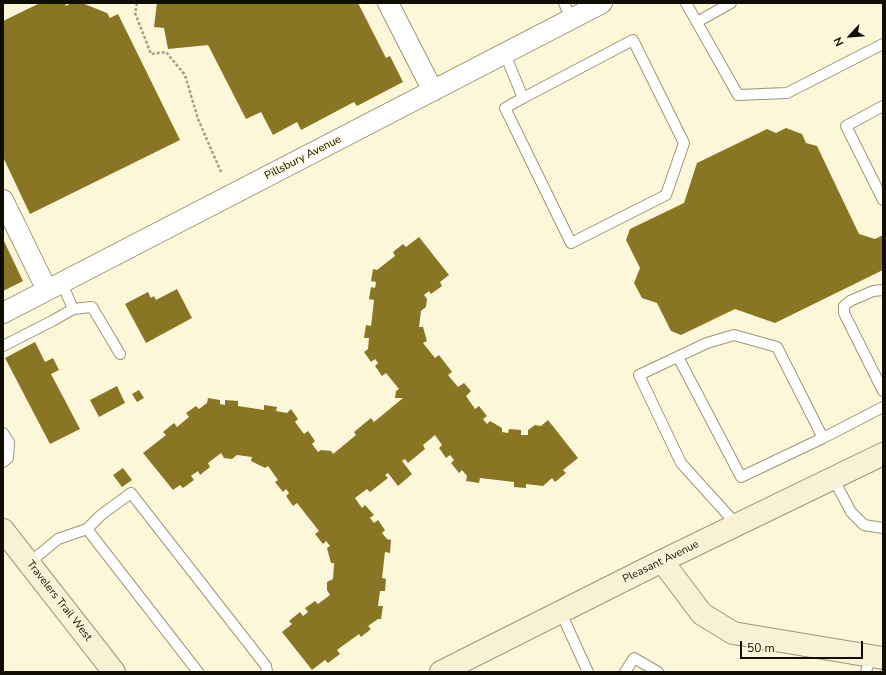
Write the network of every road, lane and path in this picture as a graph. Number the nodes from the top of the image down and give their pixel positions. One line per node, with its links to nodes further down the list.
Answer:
1 (137, 3): 13 (path)
2 (388, 3): 10 (street)
3 (602, 3): 6 (street, Pillsbury Avenue)
4 (686, 3): 7 (lane)
5 (731, 3): 7 (lane)
6 (568, 11): 9 (street, Pillsbury Avenue)
7 (696, 22): 8 (lane)
8 (883, 44)
9 (505, 54): 10 (street, Pillsbury Avenue); 11 (lane)
10 (433, 91): 16 (street, Pillsbury Avenue)
11 (524, 98): 11 (lane)
12 (883, 106): 15 (lane)
13 (221, 172)
14 (3, 200): 16 (street)
15 (883, 200)
16 (54, 286): 18 (lane); 19 (street, Pillsbury Avenue)
17 (883, 290): 23 (lane)
18 (73, 309): 20 (lane); 21 (lane)
19 (3, 313)
20 (3, 346)
21 (120, 354)
22 (678, 357): 26 (lane); 26 (lane); 30 (lane)
23 (883, 391)
24 (883, 406): 26 (lane)
25 (3, 433): 28 (lane)
26 (823, 438)
27 (883, 454): 29 (street, Pleasant Avenue)
28 (3, 462)
29 (833, 478): 30 (street, Pleasant Avenue); 31 (lane)
30 (737, 525): 34 (street, Pleasant Avenue)
31 (883, 528)
32 (87, 529): 35 (lane); 40 (lane); 41 (lane)
33 (3, 530): 35 (street, Travelers Trail West)
34 (662, 561): 36 (street, Pleasant Avenue); 37 (street)
35 (29, 563): 39 (street, Travelers Trail West)
36 (561, 613): 38 (street, Pleasant Avenue); 43 (lane)
37 (873, 662)
38 (465, 667): 42 (street, Pleasant Avenue)
39 (114, 672)
40 (198, 672)
41 (267, 672)
42 (441, 672)
43 (588, 672)
44 (625, 672): 45 (lane)
45 (658, 672)

